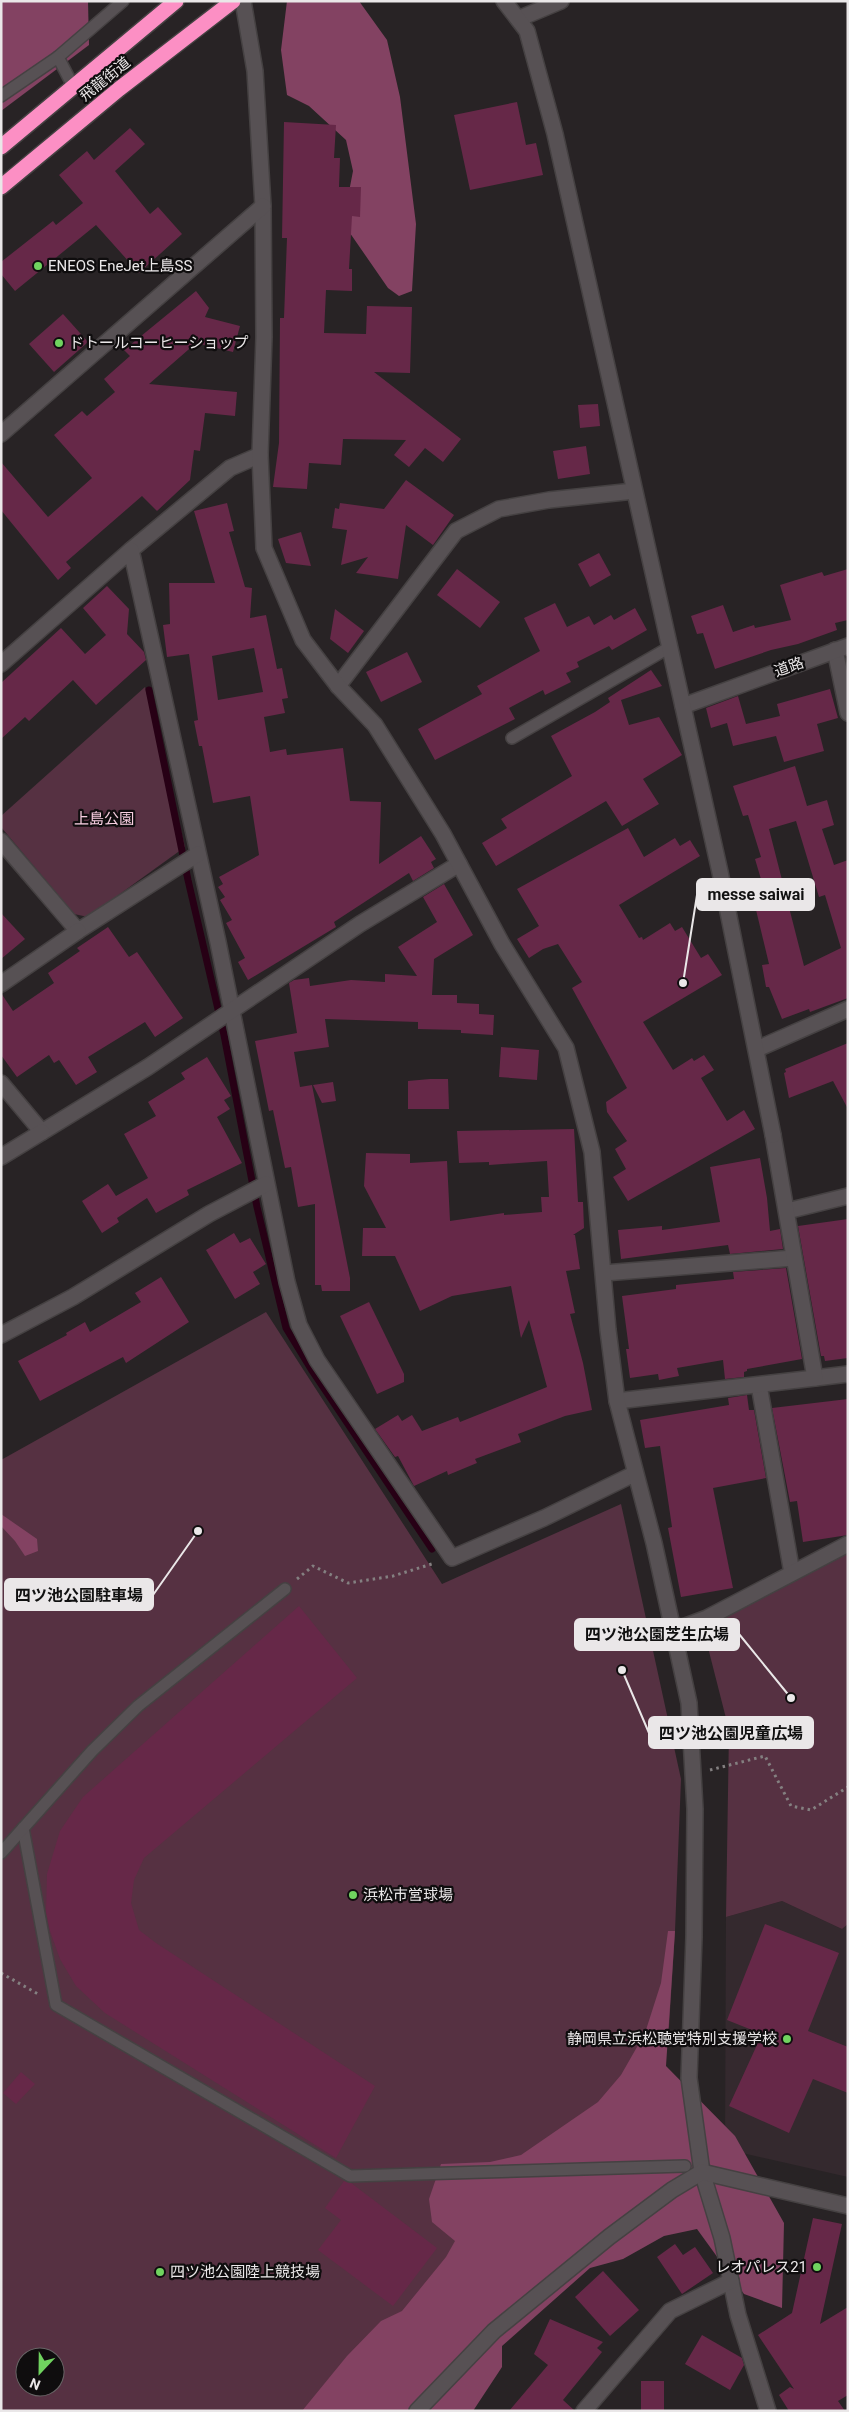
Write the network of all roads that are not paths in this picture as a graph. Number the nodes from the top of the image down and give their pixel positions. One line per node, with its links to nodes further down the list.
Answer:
1 (123, 1): 8 (lane)
2 (176, 1): 9 (highway, 飛龍街道)
3 (233, 1): 12 (highway, 飛龍街道)
4 (243, 1): 13 (street)
5 (504, 1): 7 (street)
6 (561, 1): 7 (street)
7 (518, 19): 16 (street)
8 (58, 58): 9 (lane); 10 (lane)
9 (73, 86): 11 (highway, 飛龍街道)
10 (1, 96)
11 (1, 147)
12 (1, 187)
13 (264, 206): 14 (street); 15 (street)
14 (1, 434)
15 (260, 455): 17 (street); 21 (street)
16 (634, 491): 18 (street); 21 (street)
17 (131, 550): 20 (street); 26 (street)
18 (670, 647): 22 (street); 24 (lane)
19 (841, 648): 22 (street, 道路); 23 (street, 道路)
20 (1, 664)
21 (338, 686): 27 (street)
22 (683, 706): 32 (street)
23 (848, 713)
24 (512, 738)
25 (1, 841): 28 (street)
26 (188, 861): 28 (street); 31 (street)
27 (459, 864): 31 (street); 40 (street)
28 (78, 931): 29 (street)
29 (1, 984)
30 (848, 1009): 32 (street)
31 (223, 1016): 34 (street); 36 (street)
32 (757, 1049): 38 (street)
33 (1, 1083): 34 (street)
34 (42, 1132): 35 (street)
35 (1, 1157)
36 (257, 1189): 41 (street); 46 (street)
37 (848, 1196): 38 (street)
38 (787, 1211): 39 (street)
39 (793, 1258): 40 (street); 43 (street)
40 (604, 1273): 45 (street)
41 (1, 1335)
42 (848, 1374): 43 (street)
43 (815, 1378): 44 (street)
44 (759, 1385): 45 (street); 48 (street)
45 (617, 1401): 46 (street)
46 (634, 1474): 50 (street)
47 (848, 1544): 48 (street)
48 (792, 1573): 50 (street)
49 (285, 1589): 51 (lane)
50 (673, 1626): 54 (street)
51 (23, 1828): 52 (lane); 53 (lane)
52 (1, 1853)
53 (685, 2166)
54 (702, 2172): 55 (street); 56 (street); 57 (street)
55 (848, 2206)
56 (731, 2281): 58 (street); 59 (street)
57 (417, 2411)
58 (584, 2411)
59 (768, 2411)

